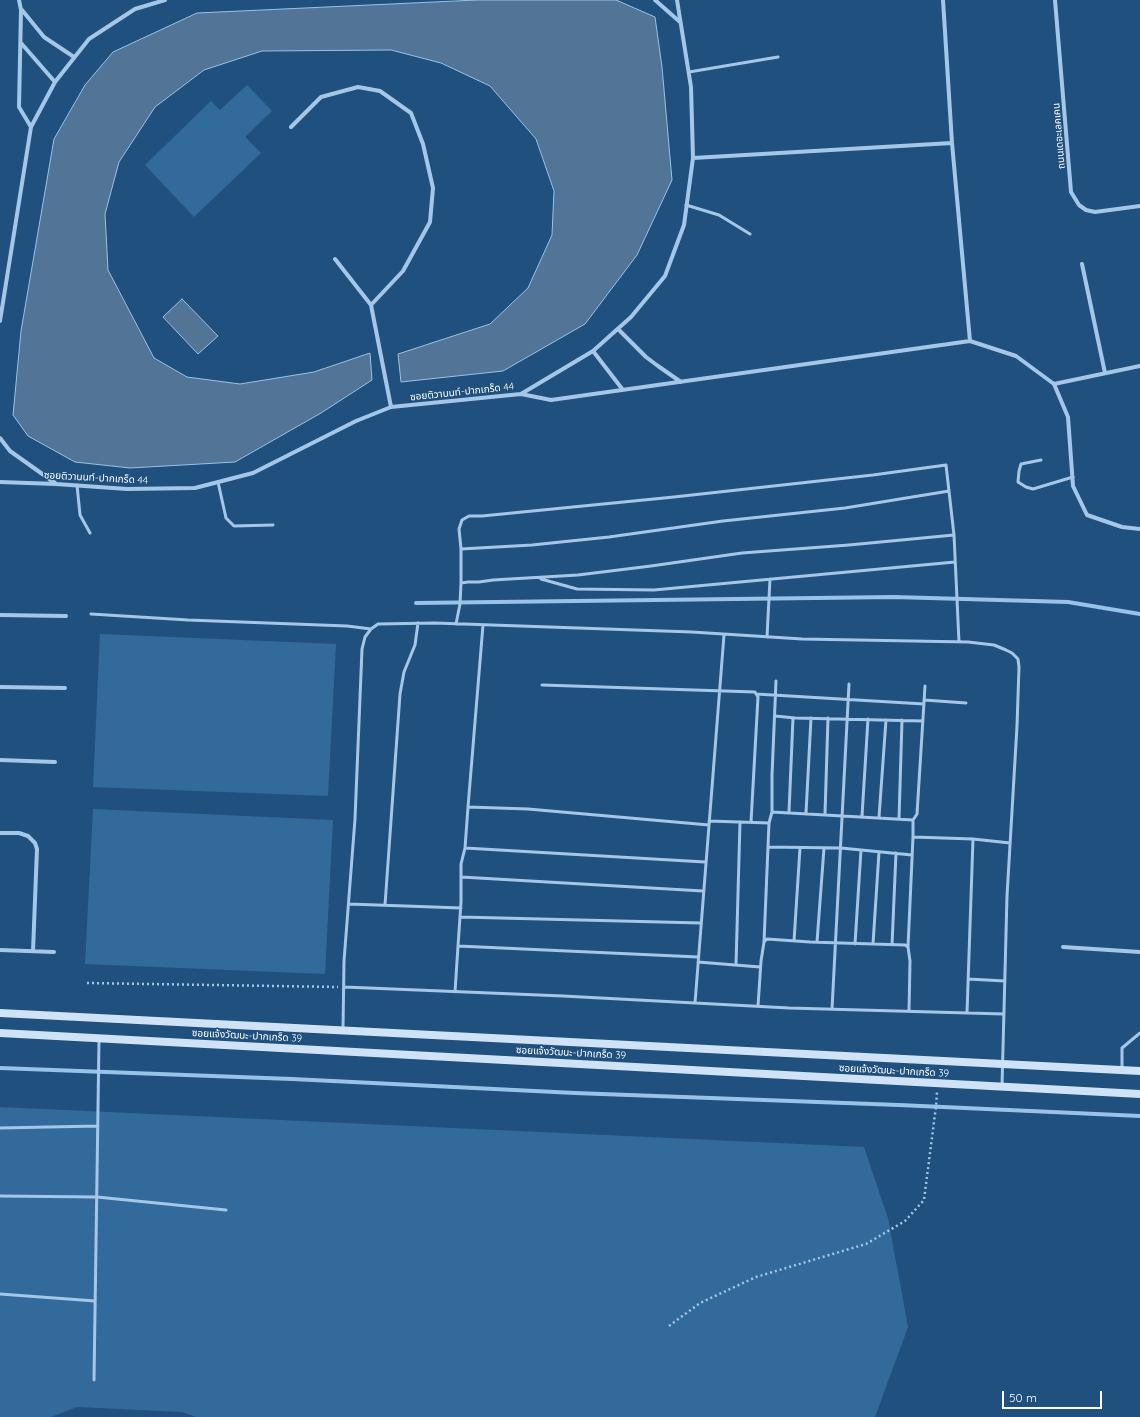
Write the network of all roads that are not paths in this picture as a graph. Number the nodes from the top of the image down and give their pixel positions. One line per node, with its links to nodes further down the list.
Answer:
1 (19, 0): 7 (street)
2 (165, 0): 10 (street)
3 (656, 0): 8 (street)
4 (677, 0): 8 (street, ซอยติวานนท์-ปากเกร็ด 44)
5 (943, 0): 16 (street)
6 (1055, 0): 19 (street, ถนนเดอะเลคเคน)
7 (21, 10): 9 (street); 10 (street)
8 (680, 23): 12 (street, ซอยติวานนท์-ปากเกร็ด 44)
9 (20, 43): 13 (street); 14 (street)
10 (74, 57): 13 (street)
11 (778, 57): 12 (lane)
12 (689, 72): 17 (street, ซอยติวานนท์-ปากเกร็ด 44)
13 (56, 82): 14 (street)
14 (31, 127): 24 (street)
15 (291, 127): 23 (street)
16 (952, 143): 17 (street); 26 (street)
17 (693, 158): 18 (street, ซอยติวานนท์-ปากเกร็ด 44)
18 (686, 205): 20 (lane); 25 (street, ซอยติวานนท์-ปากเกร็ด 44)
19 (1140, 206)
20 (750, 234)
21 (335, 259): 23 (street)
22 (1082, 264): 29 (street)
23 (372, 305): 34 (street)
24 (0, 322)
25 (618, 329): 27 (street, ซอยติวานนท์-ปากเกร็ด 44); 30 (street)
26 (970, 341): 30 (street); 31 (street)
27 (593, 351): 32 (street); 33 (street, ซอยติวานนท์-ปากเกร็ด 44)
28 (1140, 366): 29 (street)
29 (1105, 373): 31 (street)
30 (681, 382): 32 (street)
31 (1054, 384): 37 (street)
32 (623, 390): 33 (street)
33 (521, 394): 34 (street, ซอยติวานนท์-ปากเกร็ด 44)
34 (391, 406): 39 (street, ซอยติวานนท์-ปากเกร็ด 44)
35 (0, 438): 40 (street)
36 (1041, 460): 37 (lane)
37 (1073, 477): 44 (street)
38 (0, 482): 40 (street, ซอยติวานนท์-ปากเกร็ด 44)
39 (218, 482): 41 (street, ซอยติวานนท์-ปากเกร็ด 44); 43 (lane)
40 (56, 484): 41 (street, ซอยติวานนท์-ปากเกร็ด 44)
41 (77, 485): 45 (lane)
42 (949, 491): 46 (lane); 47 (lane); 47 (lane)
43 (273, 525)
44 (1140, 529)
45 (90, 533)
46 (954, 535): 48 (lane); 49 (lane)
47 (461, 549): 51 (lane)
48 (955, 562): 50 (lane); 61 (lane)
49 (537, 578): 50 (lane); 51 (lane)
50 (770, 579): 60 (lane)
51 (461, 583): 56 (lane)
52 (91, 614): 58 (lane)
53 (0, 615): 54 (street)
54 (66, 616)
55 (418, 623): 56 (lane); 58 (lane); 116 (lane)
56 (456, 624): 57 (lane)
57 (483, 625): 59 (lane); 85 (lane)
58 (371, 629): 115 (lane)
59 (724, 635): 60 (lane); 68 (lane)
60 (767, 637): 61 (lane)
61 (959, 642): 102 (lane)
62 (776, 681): 70 (lane)
63 (849, 684): 71 (lane)
64 (542, 685): 68 (lane)
65 (925, 686): 72 (lane)
66 (0, 687): 67 (street)
67 (65, 688)
68 (720, 691): 69 (lane); 97 (lane)
69 (756, 694): 70 (lane); 96 (lane)
70 (775, 695): 71 (lane); 74 (lane)
71 (848, 699): 72 (lane); 78 (lane)
72 (924, 702): 73 (lane); 82 (lane)
73 (966, 703)
74 (775, 716): 75 (lane); 86 (lane)
75 (793, 718): 76 (lane); 87 (lane)
76 (811, 718): 77 (lane); 88 (lane)
77 (828, 718): 78 (lane); 89 (lane)
78 (847, 718): 79 (lane); 90 (lane)
79 (868, 719): 80 (lane); 91 (lane)
80 (886, 720): 81 (lane); 92 (lane)
81 (902, 720): 82 (lane); 93 (lane)
82 (923, 721): 94 (lane)
83 (0, 760): 84 (street)
84 (55, 762)
85 (468, 807): 97 (lane); 104 (lane)
86 (772, 812): 87 (lane); 98 (lane)
87 (788, 812): 88 (lane)
88 (806, 813): 89 (lane)
89 (825, 814): 90 (lane)
90 (842, 815): 91 (lane); 107 (lane)
91 (862, 816): 92 (lane)
92 (879, 817): 93 (lane)
93 (899, 819): 94 (lane)
94 (913, 820): 100 (lane)
95 (740, 822): 96 (lane); 97 (lane); 136 (lane)
96 (751, 822): 98 (lane)
97 (709, 823): 112 (lane)
98 (769, 823): 103 (lane)
99 (0, 833): 131 (street)
100 (912, 837): 101 (lane); 111 (lane)
101 (973, 839): 102 (lane); 138 (lane)
102 (1010, 843): 139 (lane)
103 (768, 847): 105 (lane); 121 (lane)
104 (465, 848): 112 (lane); 113 (lane)
105 (800, 848): 106 (lane); 120 (lane)
106 (824, 848): 107 (lane); 122 (lane)
107 (841, 848): 108 (lane); 123 (lane)
108 (860, 850): 109 (lane); 124 (lane)
109 (879, 852): 110 (lane); 125 (lane)
110 (896, 853): 111 (lane); 126 (lane)
111 (912, 855): 128 (lane)
112 (705, 862): 114 (lane)
113 (461, 877): 114 (lane); 117 (lane)
114 (703, 892): 119 (lane)
115 (349, 904): 116 (lane); 140 (lane)
116 (385, 905): 117 (lane)
117 (461, 908): 118 (lane)
118 (460, 917): 119 (lane); 127 (lane)
119 (701, 923): 134 (lane)
120 (794, 941): 121 (lane); 122 (lane)
121 (764, 942): 137 (lane)
122 (816, 942): 123 (lane)
123 (835, 943): 124 (lane); 144 (lane)
124 (855, 944): 125 (lane)
125 (873, 944): 126 (lane)
126 (892, 945): 128 (lane)
127 (458, 946): 134 (lane); 141 (lane)
128 (908, 947): 145 (lane)
129 (1063, 947): 133 (street)
130 (0, 950): 131 (street)
131 (33, 951): 132 (street)
132 (54, 952)
133 (1140, 952)
134 (698, 957): 135 (lane)
135 (698, 962): 136 (lane); 142 (lane)
136 (736, 965): 137 (lane)
137 (760, 967): 143 (lane)
138 (968, 979): 139 (lane); 147 (lane)
139 (1005, 981): 148 (lane)
140 (344, 988): 141 (lane); 149 (lane)
141 (455, 992): 142 (lane)
142 (695, 1003): 143 (lane)
143 (758, 1006): 144 (lane)
144 (832, 1009): 145 (lane)
145 (909, 1011): 147 (lane)
146 (0, 1013): 149 (main road, ซอยแจ้งวัฒนะ-ปากเกร็ด 39)
147 (968, 1013): 148 (lane)
148 (1004, 1014): 153 (lane)
149 (343, 1031): 153 (main road, ซอยแจ้งวัฒนะ-ปากเกร็ด 39)
150 (0, 1033): 152 (main road, ซอยแจ้งวัฒนะ-ปากเกร็ด 39)
151 (1140, 1033): 154 (lane)
152 (99, 1038): 156 (main road, ซอยแจ้งวัฒนะ-ปากเกร็ด 39); 158 (lane)
153 (1003, 1064): 154 (main road, ซอยแจ้งวัฒนะ-ปากเกร็ด 39); 156 (lane)
154 (1122, 1070): 155 (main road, ซอยแจ้งวัฒนะ-ปากเกร็ด 39)
155 (1140, 1071)
156 (1002, 1087): 157 (main road, ซอยแจ้งวัฒนะ-ปากเกร็ด 39)
157 (1140, 1094)
158 (98, 1126): 159 (lane); 161 (lane)
159 (0, 1128)
160 (0, 1196): 161 (lane)
161 (97, 1197): 162 (lane); 164 (lane)
162 (226, 1210)
163 (0, 1294): 164 (lane)
164 (95, 1301): 165 (lane)
165 (94, 1380)

